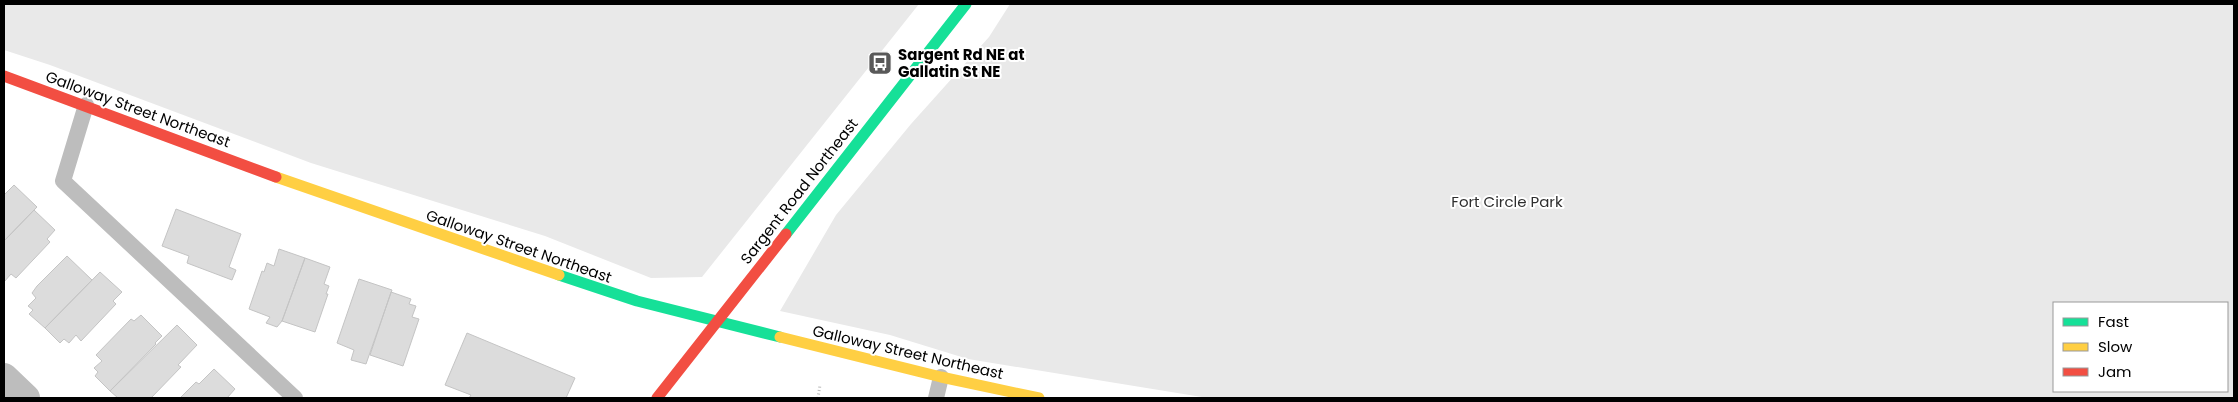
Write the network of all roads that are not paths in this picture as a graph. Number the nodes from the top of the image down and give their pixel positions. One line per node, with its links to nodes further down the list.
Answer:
1 (966, 4): 4 (street, Sargent Road Northeast)
2 (4, 76): 3 (street, Galloway Street Northeast)
3 (86, 105): 4 (street, Galloway Street Northeast); 8 (lane)
4 (716, 321): 5 (street, Galloway Street Northeast); 9 (street, Sargent Road Northeast)
5 (941, 376): 10 (lane); 11 (street, Galloway Street Northeast)
6 (4, 377): 7 (street)
7 (26, 398)
8 (295, 398)
9 (657, 398)
10 (936, 398)
11 (1039, 398)

